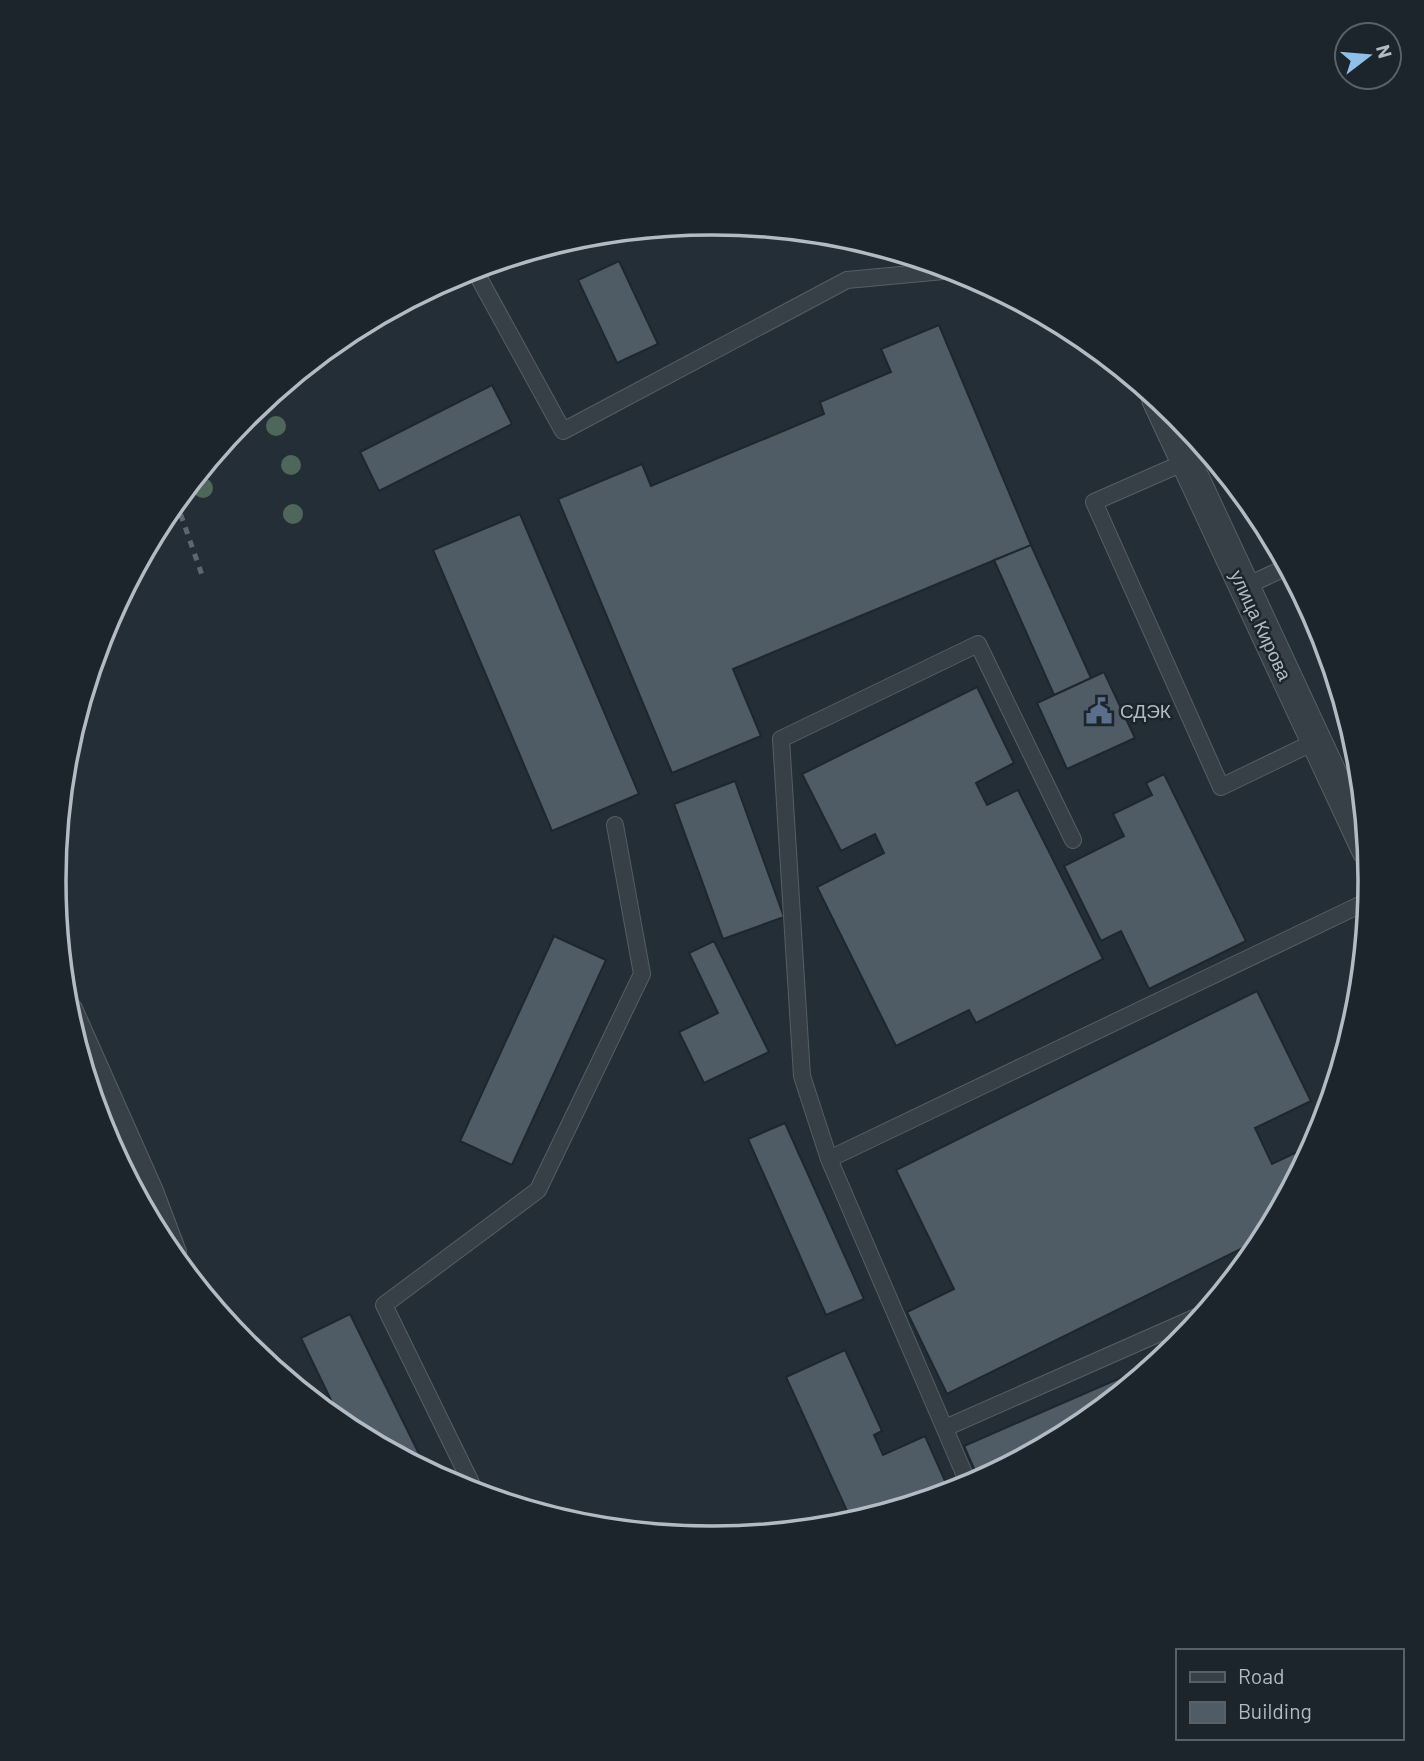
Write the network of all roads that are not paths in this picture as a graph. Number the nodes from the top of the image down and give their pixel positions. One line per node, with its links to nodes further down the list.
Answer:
1 (928, 272): 2 (lane)
2 (479, 279)
3 (1168, 424): 4 (street, улица Кирова)
4 (1185, 463): 6 (street, улица Кирова); 7 (lane)
5 (1278, 571): 6 (lane)
6 (1244, 587): 7 (street, улица Кирова)
7 (1316, 741): 8 (street, улица Кирова)
8 (1355, 824)
9 (615, 825): 18 (lane)
10 (1073, 840): 13 (lane)
11 (1357, 906): 13 (lane)
12 (99, 1081): 14 (street)
13 (829, 1159): 16 (lane)
14 (150, 1198)
15 (1180, 1324): 16 (lane)
16 (944, 1428): 17 (lane)
17 (964, 1474)
18 (468, 1478)

